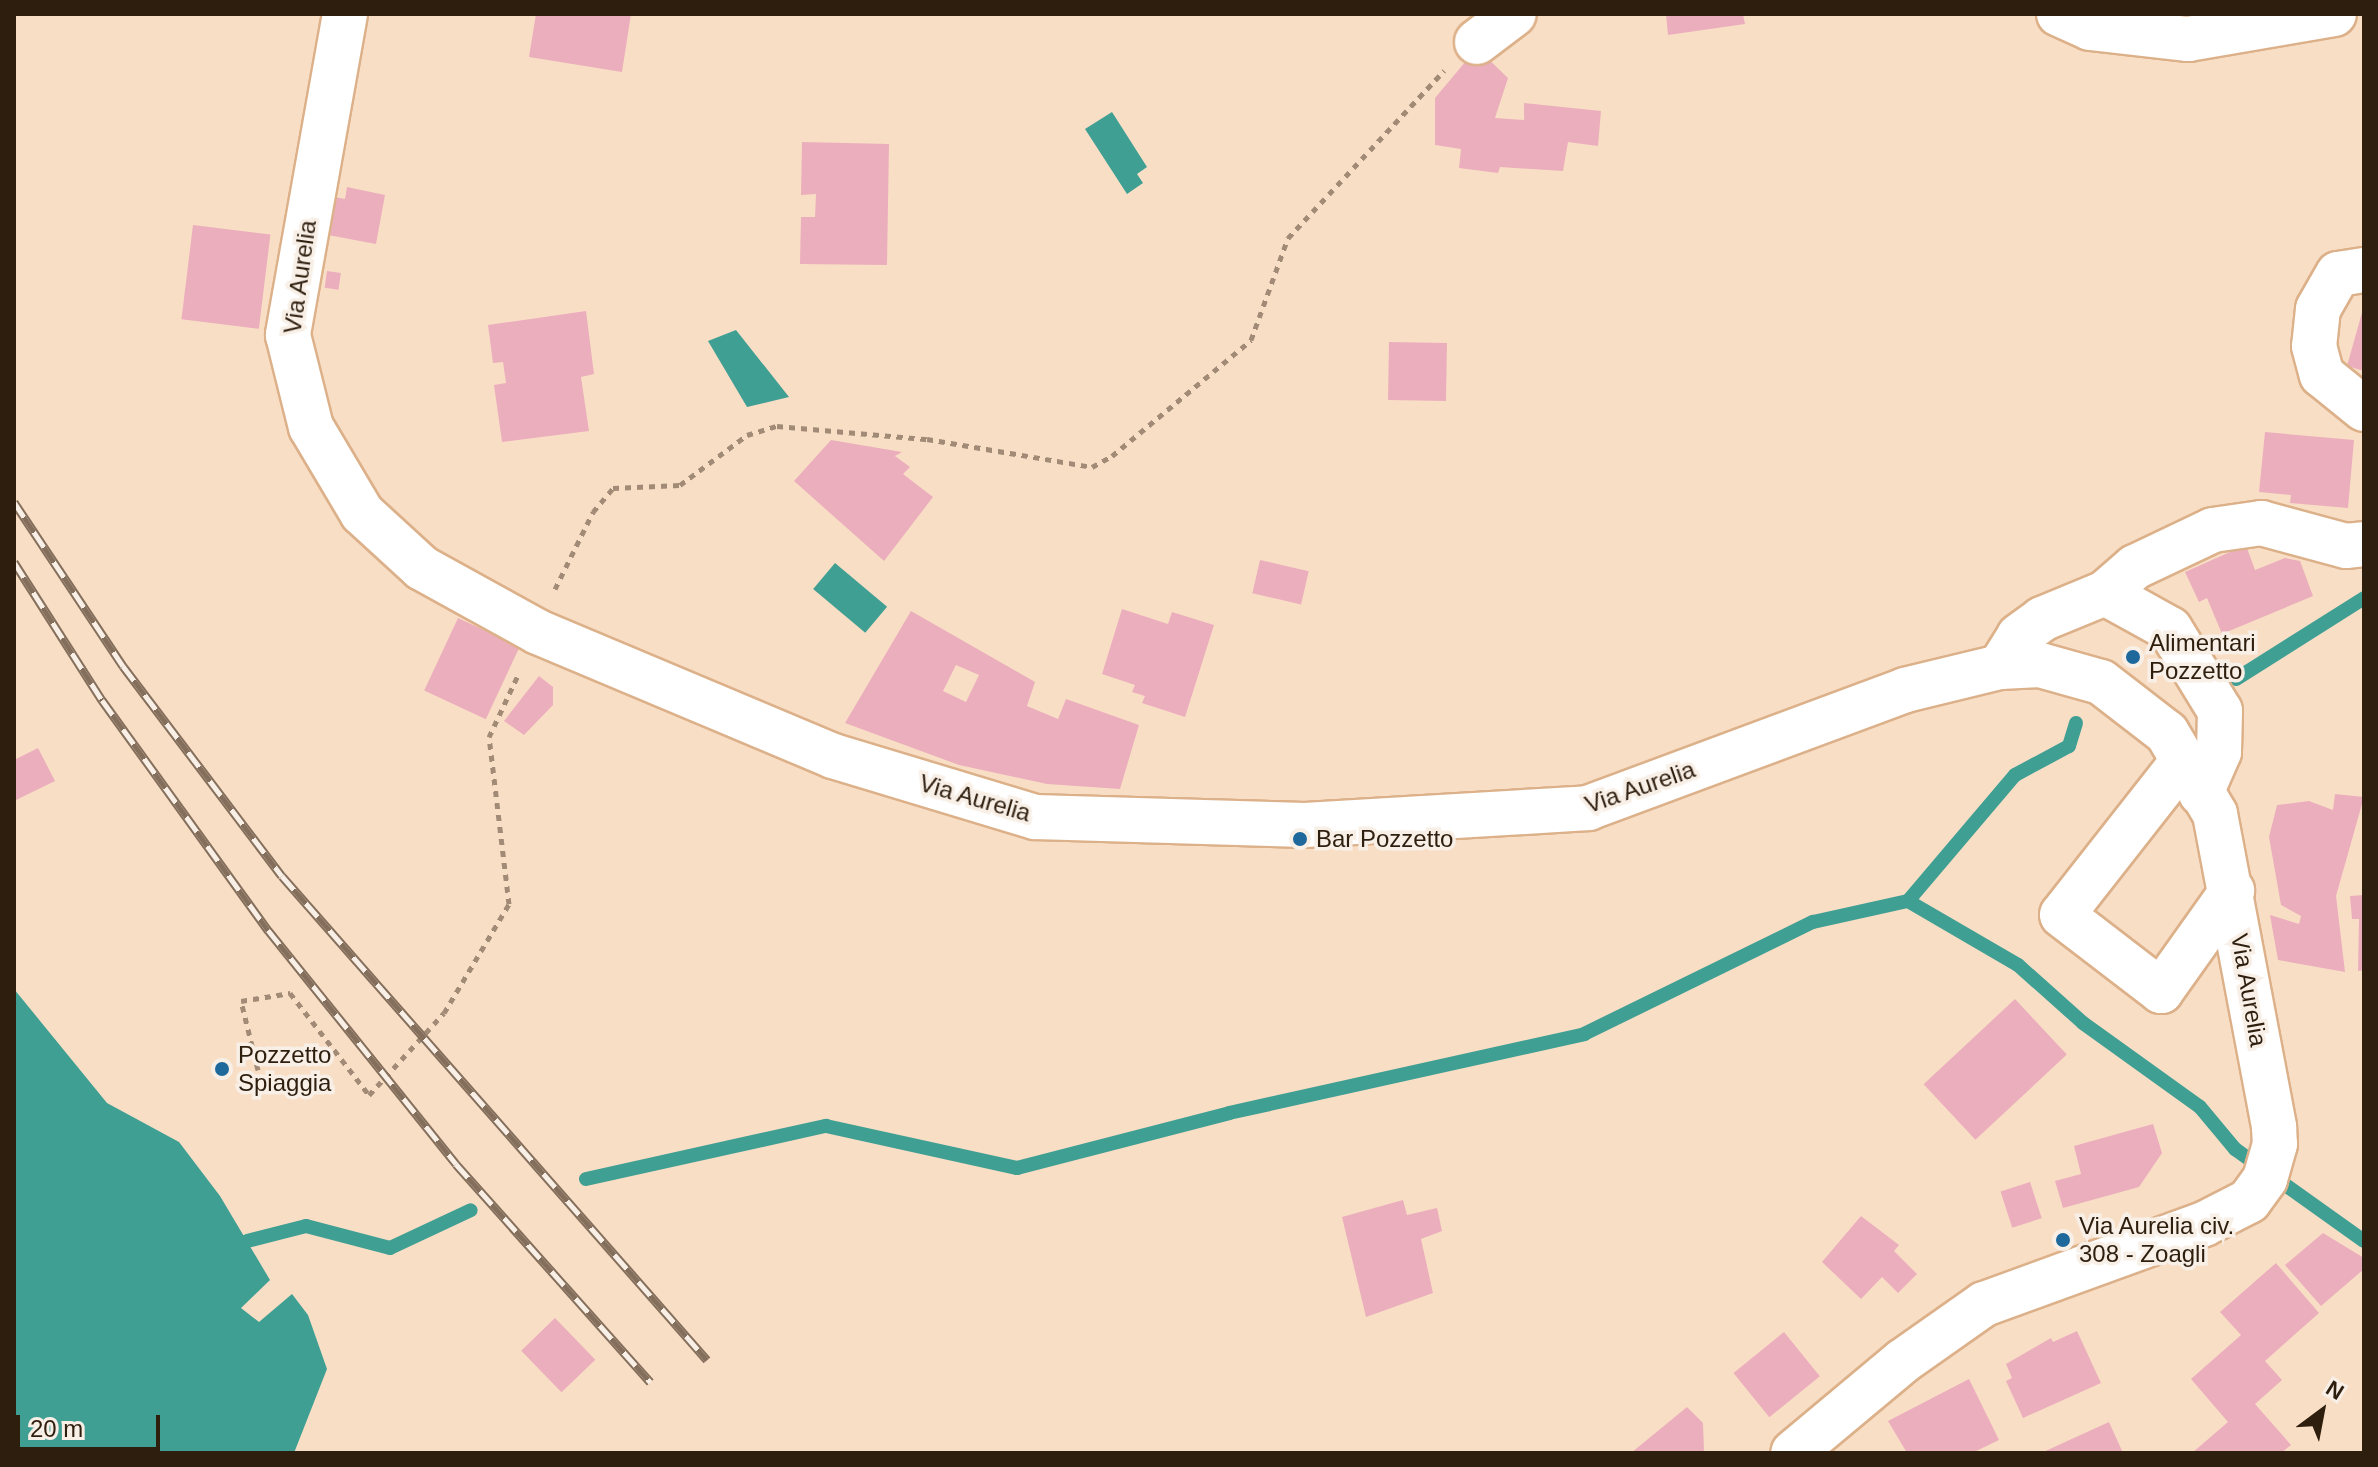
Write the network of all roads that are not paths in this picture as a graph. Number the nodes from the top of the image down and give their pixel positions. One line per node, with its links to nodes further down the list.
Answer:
1 (345, 14): 10 (main road, Via Aurelia)
2 (1514, 14): 5 (main road)
3 (2059, 14): 4 (main road)
4 (2334, 14)
5 (1477, 42)
6 (2364, 270): 7 (main road)
7 (2364, 409)
8 (2364, 544): 9 (main road)
9 (2105, 593): 10 (main road); 11 (main road)
10 (2000, 667): 11 (main road, Via Aurelia)
11 (2184, 762): 12 (main road, Via Aurelia); 12 (main road)
12 (2232, 891): 13 (main road, Via Aurelia)
13 (1793, 1453)

